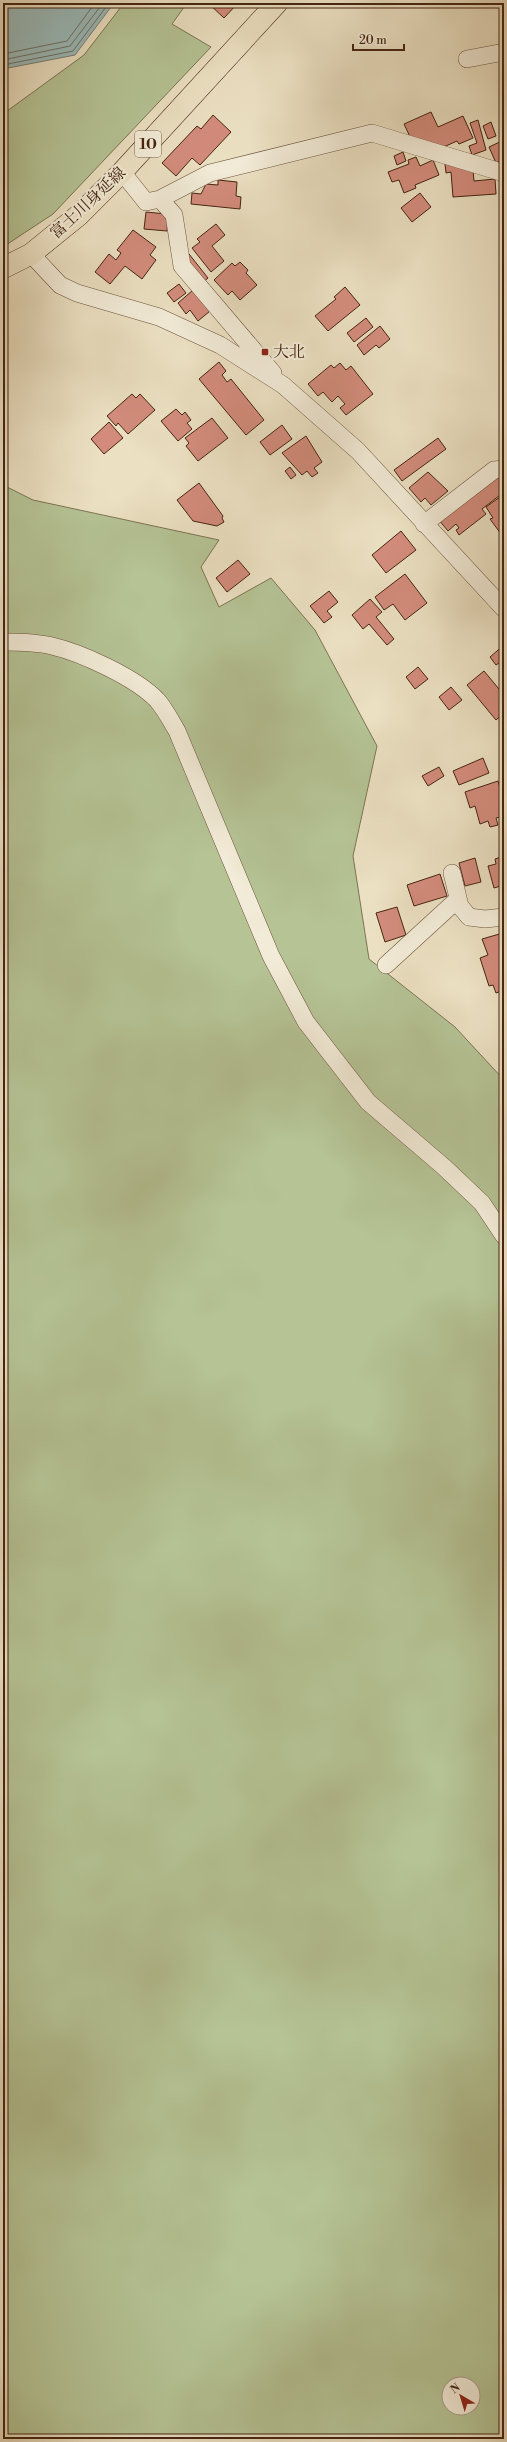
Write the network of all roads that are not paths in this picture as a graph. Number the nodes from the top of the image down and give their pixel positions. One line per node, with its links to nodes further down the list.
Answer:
1 (277, 3): 4 (main road, 富士川身延線 / 10)
2 (504, 52): 3 (street)
3 (467, 59)
4 (122, 172): 6 (street); 7 (main road, 富士川身延線 / 10)
5 (504, 172): 6 (street)
6 (160, 199): 9 (street)
7 (31, 254): 8 (main road, 富士川身延線 / 10); 9 (street)
8 (3, 268)
9 (283, 385): 11 (street)
10 (504, 469): 11 (street)
11 (424, 524): 12 (street)
12 (504, 610)
13 (3, 642): 18 (street)
14 (452, 873): 15 (street)
15 (458, 899): 16 (street); 17 (street)
16 (504, 917)
17 (386, 965)
18 (504, 1236)

